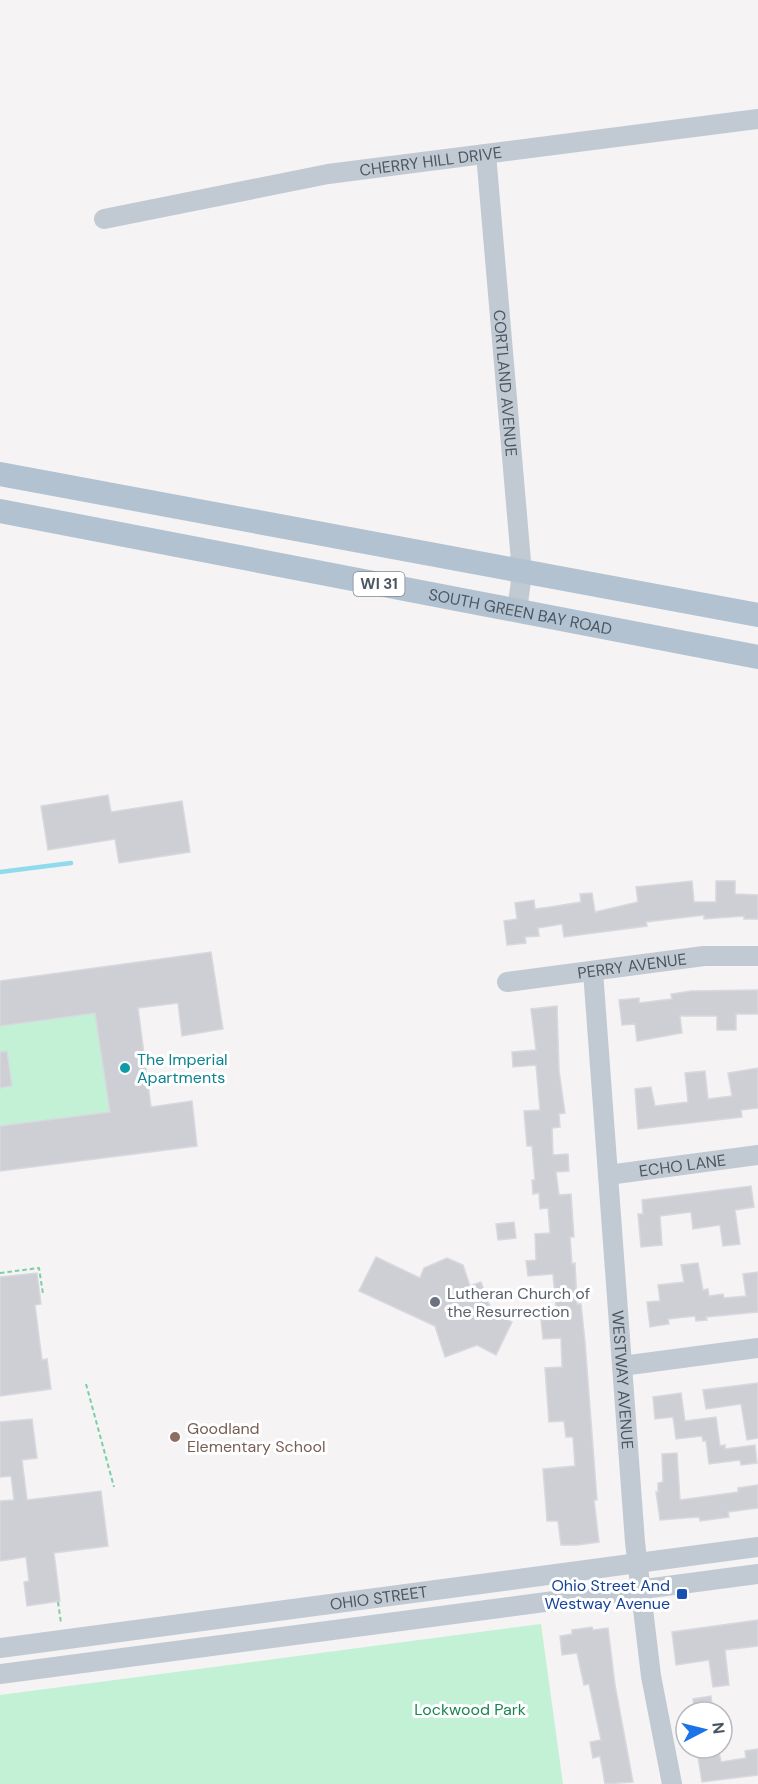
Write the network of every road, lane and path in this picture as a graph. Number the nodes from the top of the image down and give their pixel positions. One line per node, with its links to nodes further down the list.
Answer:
1 (758, 119): 2 (street, CHERRY HILL DRIVE)
2 (486, 153): 3 (street, CHERRY HILL DRIVE); 6 (street, CORTLAND AVENUE)
3 (104, 219)
4 (0, 474): 6 (main road, WI 31)
5 (0, 511): 7 (main road, SOUTH GREEN BAY ROAD / WI 31)
6 (522, 573): 7 (street, CORTLAND AVENUE); 8 (main road, WI 31)
7 (517, 611): 9 (main road, SOUTH GREEN BAY ROAD / WI 31)
8 (758, 615)
9 (758, 657)
10 (758, 956): 11 (street, PERRY AVENUE)
11 (593, 971): 12 (street, PERRY AVENUE); 14 (street, WESTWAY AVENUE)
12 (507, 982)
13 (758, 1155): 14 (street, ECHO LANE)
14 (608, 1175): 18 (street, WESTWAY AVENUE)
15 (0, 1273): 16 (path)
16 (43, 1294)
17 (758, 1348): 18 (street)
18 (622, 1366): 22 (street, WESTWAY AVENUE)
19 (86, 1384): 20 (path)
20 (114, 1487)
21 (758, 1547): 22 (street, OHIO STREET)
22 (637, 1564): 24 (street, WESTWAY AVENUE); 26 (street, OHIO STREET)
23 (758, 1574): 24 (street, OHIO STREET)
24 (640, 1589): 29 (street, OHIO STREET); 31 (street, WESTWAY AVENUE)
25 (58, 1602): 27 (path)
26 (151, 1628): 27 (street, OHIO STREET); 29 (street)
27 (63, 1640): 28 (street, OHIO STREET)
28 (0, 1648)
29 (154, 1654): 30 (street, OHIO STREET)
30 (0, 1674)
31 (672, 1784)

